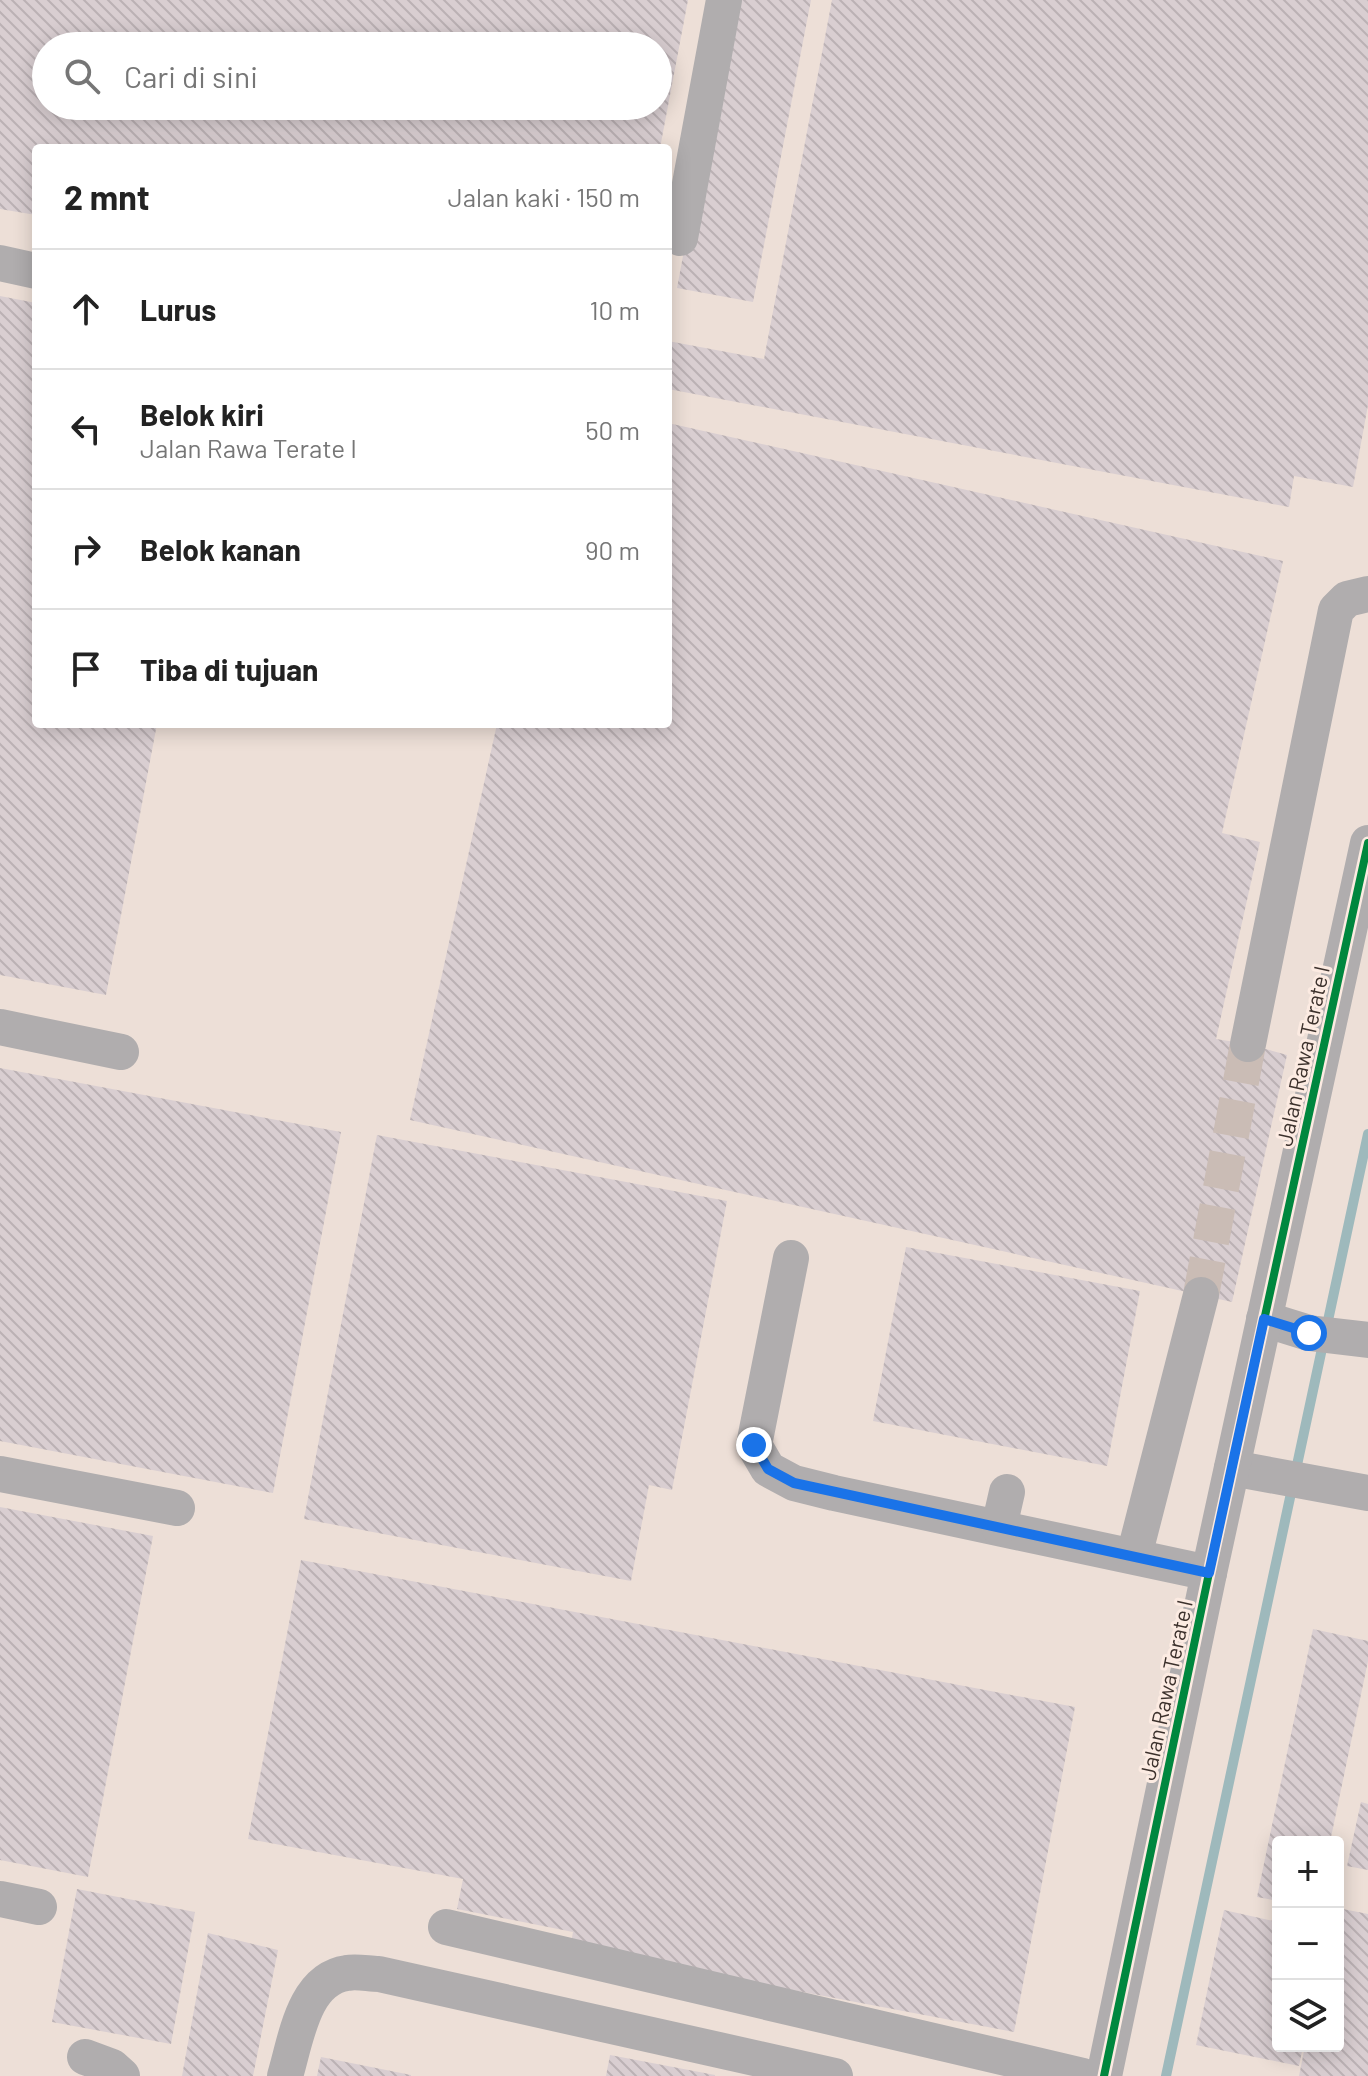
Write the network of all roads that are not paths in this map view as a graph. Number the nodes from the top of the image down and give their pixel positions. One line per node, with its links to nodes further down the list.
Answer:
1 (724, 0): 2 (street)
2 (680, 238)
3 (0, 263): 4 (street)
4 (32, 270)
5 (1368, 594): 8 (street)
6 (1368, 843): 12 (street, Jalan Rawa Terate I)
7 (0, 1027): 9 (street)
8 (1248, 1044)
9 (121, 1052)
10 (791, 1258): 19 (street)
11 (1201, 1295): 20 (street)
12 (1264, 1319): 13 (street); 14 (street, Jalan Rawa Terate I)
13 (1360, 1340)
14 (1232, 1468): 17 (street); 21 (street, Jalan Rawa Terate I)
15 (0, 1474): 18 (street)
16 (1007, 1492): 19 (street)
17 (1368, 1493)
18 (177, 1508)
19 (999, 1527): 20 (street)
20 (1134, 1556): 21 (street)
21 (1209, 1573): 30 (street, Jalan Rawa Terate I)
22 (0, 1899): 23 (street)
23 (39, 1907)
24 (446, 1927): 29 (street)
25 (85, 2057): 26 (street)
26 (122, 2076)
27 (285, 2076): 28 (street)
28 (835, 2076)
29 (1083, 2076)
30 (1104, 2076)

